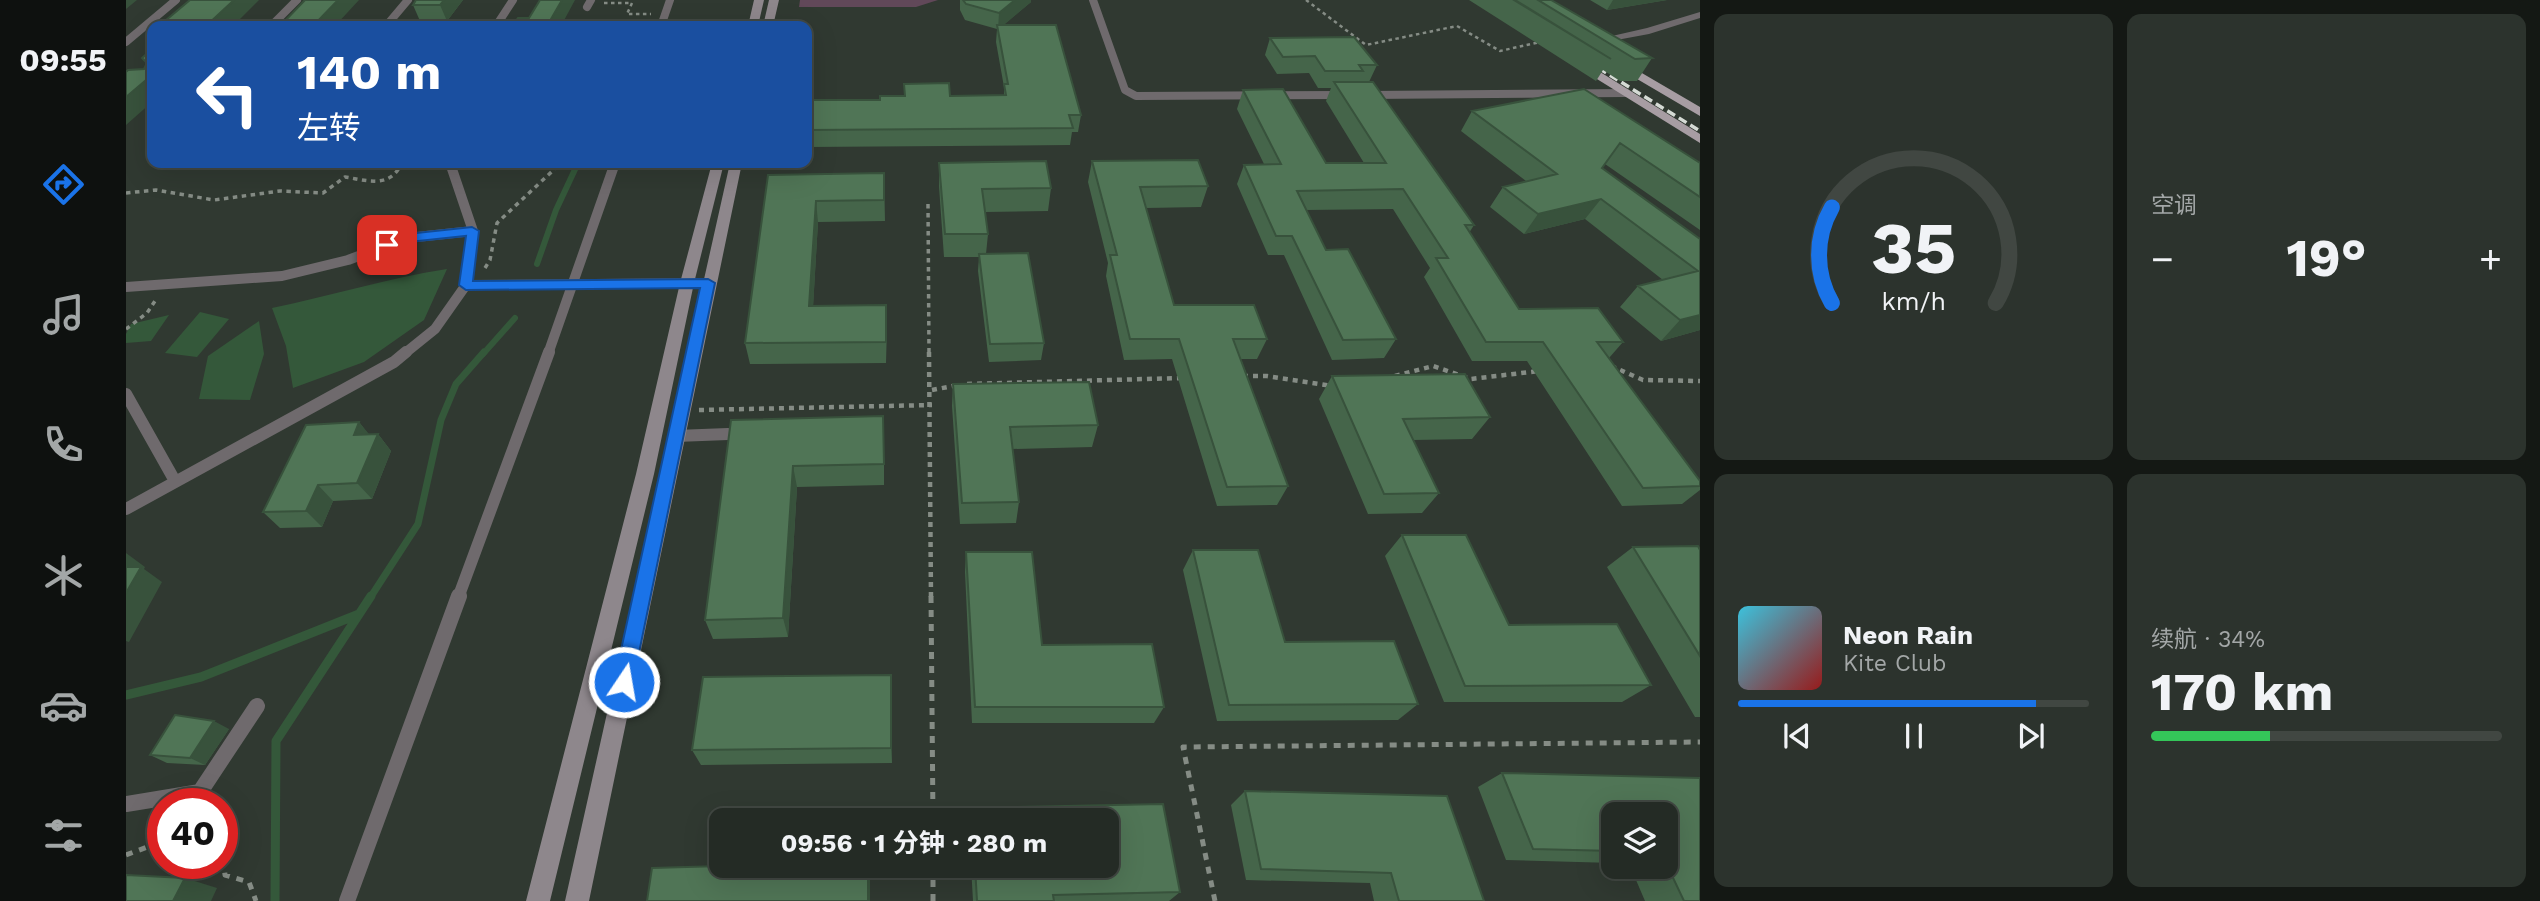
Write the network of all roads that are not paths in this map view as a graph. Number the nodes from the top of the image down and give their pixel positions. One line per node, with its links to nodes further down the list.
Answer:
1 (176, 0): 10 (lane)
2 (296, 0): 11 (lane)
3 (408, 0): 12 (lane)
4 (513, 0): 13 (lane)
5 (670, 0): 14 (lane)
6 (759, 0): 15 (street)
7 (774, 0): 16 (street)
8 (1093, 0): 23 (lane)
9 (1700, 15): 20 (street)
10 (151, 21)
11 (276, 21)
12 (390, 21)
13 (499, 21)
14 (664, 21)
15 (753, 21)
16 (769, 21)
17 (147, 24): 19 (lane)
18 (1544, 41): 23 (main road)
19 (126, 42)
20 (1586, 43): 21 (main road)
21 (1597, 50)
22 (1608, 57): 24 (main road)
23 (1626, 93): 25 (main road)
24 (1700, 112)
25 (1700, 139)
26 (452, 168): 30 (lane)
27 (613, 168): 34 (lane)
28 (717, 168): 31 (street)
29 (735, 168): 32 (street)
30 (472, 231): 33 (lane); 35 (lane)
31 (687, 283): 32 (lane); 34 (lane); 44 (street)
32 (708, 283): 38 (street)
33 (466, 284): 34 (lane); 39 (lane)
34 (574, 284): 43 (lane)
35 (126, 287)
36 (126, 394): 39 (lane)
37 (728, 434): 38 (lane)
38 (676, 436): 45 (street)
39 (176, 481): 40 (lane)
40 (126, 509)
41 (257, 706): 42 (lane)
42 (126, 804)
43 (347, 901)
44 (538, 901)
45 (577, 901)

